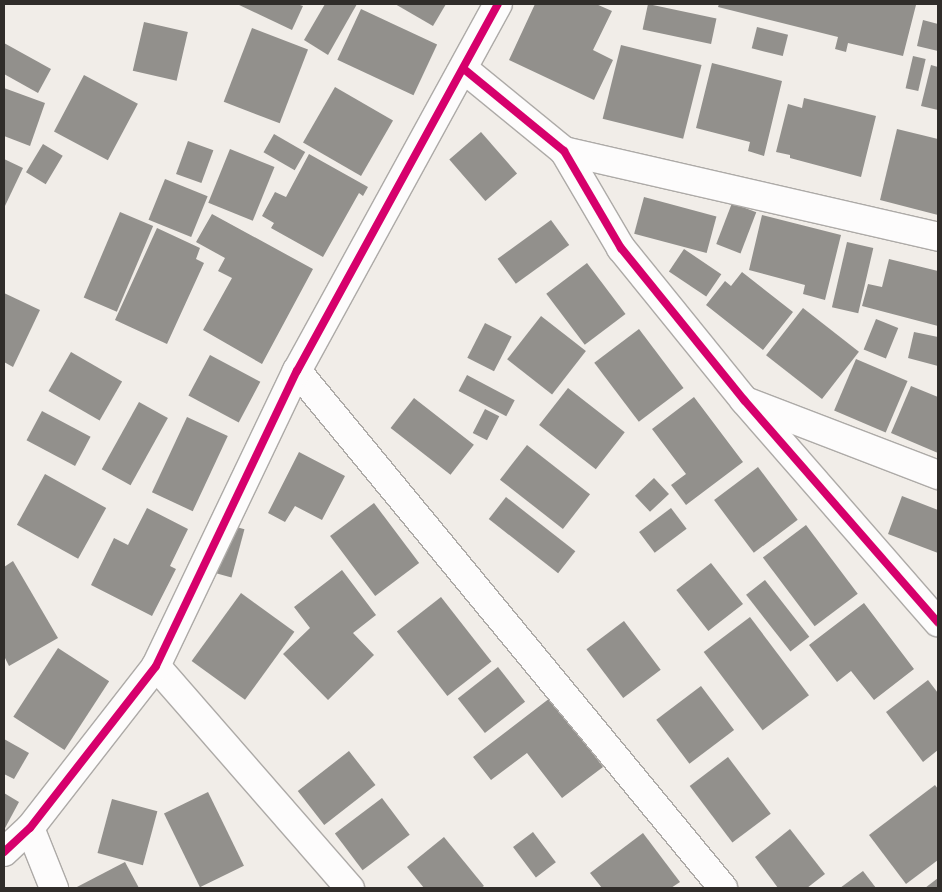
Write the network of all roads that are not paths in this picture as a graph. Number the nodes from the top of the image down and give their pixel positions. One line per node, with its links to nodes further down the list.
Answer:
1 (498, 4): 2 (street)
2 (465, 70): 3 (street); 5 (street)
3 (564, 151): 4 (street); 6 (street)
4 (938, 237)
5 (297, 371): 9 (street); 14 (street)
6 (744, 400): 7 (street); 8 (street)
7 (938, 475)
8 (938, 622)
9 (156, 666): 10 (street); 13 (street)
10 (30, 828): 11 (street); 12 (street)
11 (4, 852)
12 (54, 888)
13 (350, 888)
14 (723, 888)

